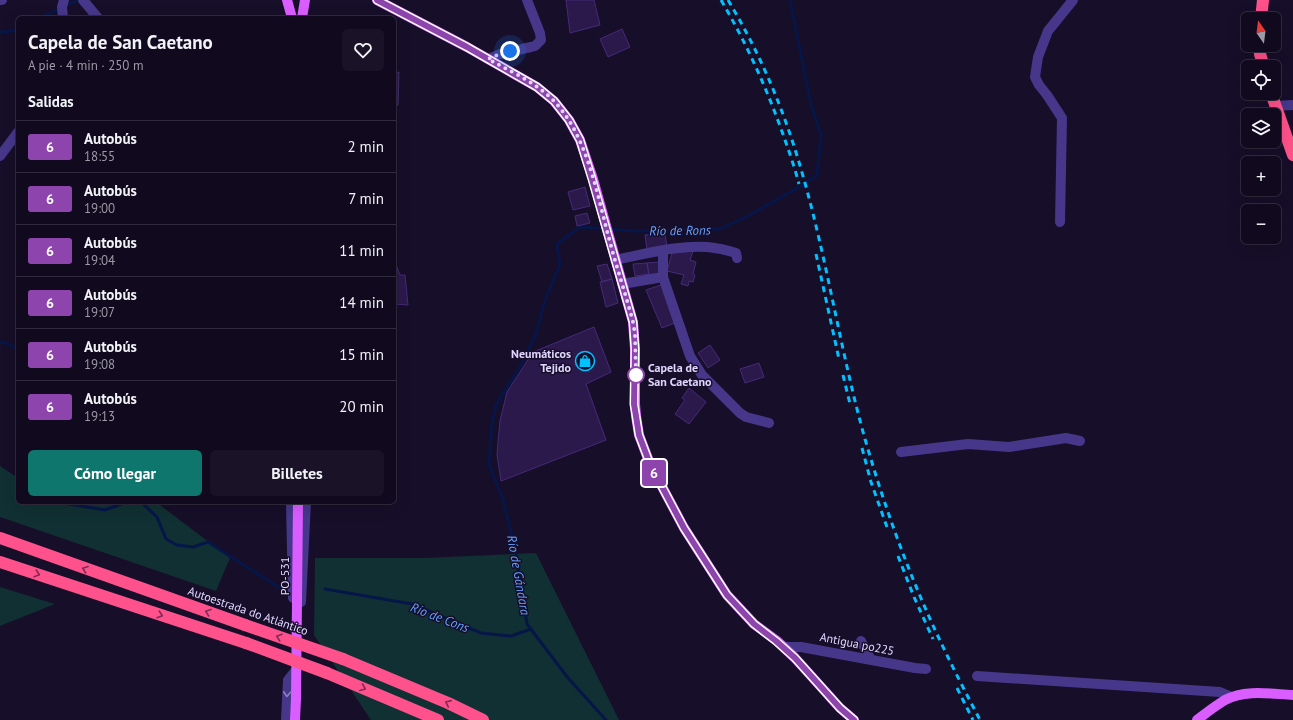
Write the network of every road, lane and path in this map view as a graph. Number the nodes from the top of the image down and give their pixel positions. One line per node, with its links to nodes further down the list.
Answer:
1 (64, 0): 10 (street)
2 (83, 0): 11 (street)
3 (305, 0): 14 (main road); 15 (street)
4 (377, 0): 16 (main road)
5 (527, 0): 16 (street)
6 (1073, 0): 23 (street)
7 (1263, 0): 9 (highway)
8 (287, 2): 12 (street); 13 (main road)
9 (1262, 12)
10 (63, 16)
11 (96, 16)
12 (288, 16)
13 (291, 16)
14 (302, 16)
15 (305, 16)
16 (488, 59): 26 (main road)
17 (1273, 100): 19 (highway)
18 (1293, 105): 19 (street)
19 (1275, 106): 21 (highway)
20 (16, 135): 22 (street)
21 (1293, 155)
22 (0, 156)
23 (1060, 222)
24 (663, 251): 25 (street); 26 (street); 27 (street)
25 (737, 258)
26 (615, 260): 28 (main road)
27 (663, 277): 28 (street); 29 (street)
28 (622, 284): 40 (main road)
29 (769, 423)
30 (1080, 441): 31 (street)
31 (901, 452)
32 (291, 504): 37 (street, PO-531)
33 (298, 504): 38 (main road, PO-531)
34 (306, 504): 37 (street, PO-531)
35 (0, 538): 50 (highway, Autoestrada do Atlántico, one-way to 35, bridge)
36 (0, 562): 49 (highway, one-way to 49, bridge)
37 (297, 611): 38 (street)
38 (297, 625): 43 (main road, PO-531)
39 (861, 641): 41 (street)
40 (784, 647): 41 (street, Antigua po225); 51 (main road)
41 (871, 660): 42 (street, Antigua po225)
42 (926, 669)
43 (296, 670): 47 (street, one-way to 47); 48 (main road, PO-531)
44 (977, 676): 46 (street)
45 (1293, 695): 46 (main road)
46 (1232, 697): 52 (main road)
47 (286, 720)
48 (295, 720)
49 (438, 720)
50 (483, 720)
51 (854, 720)
52 (1197, 720)

